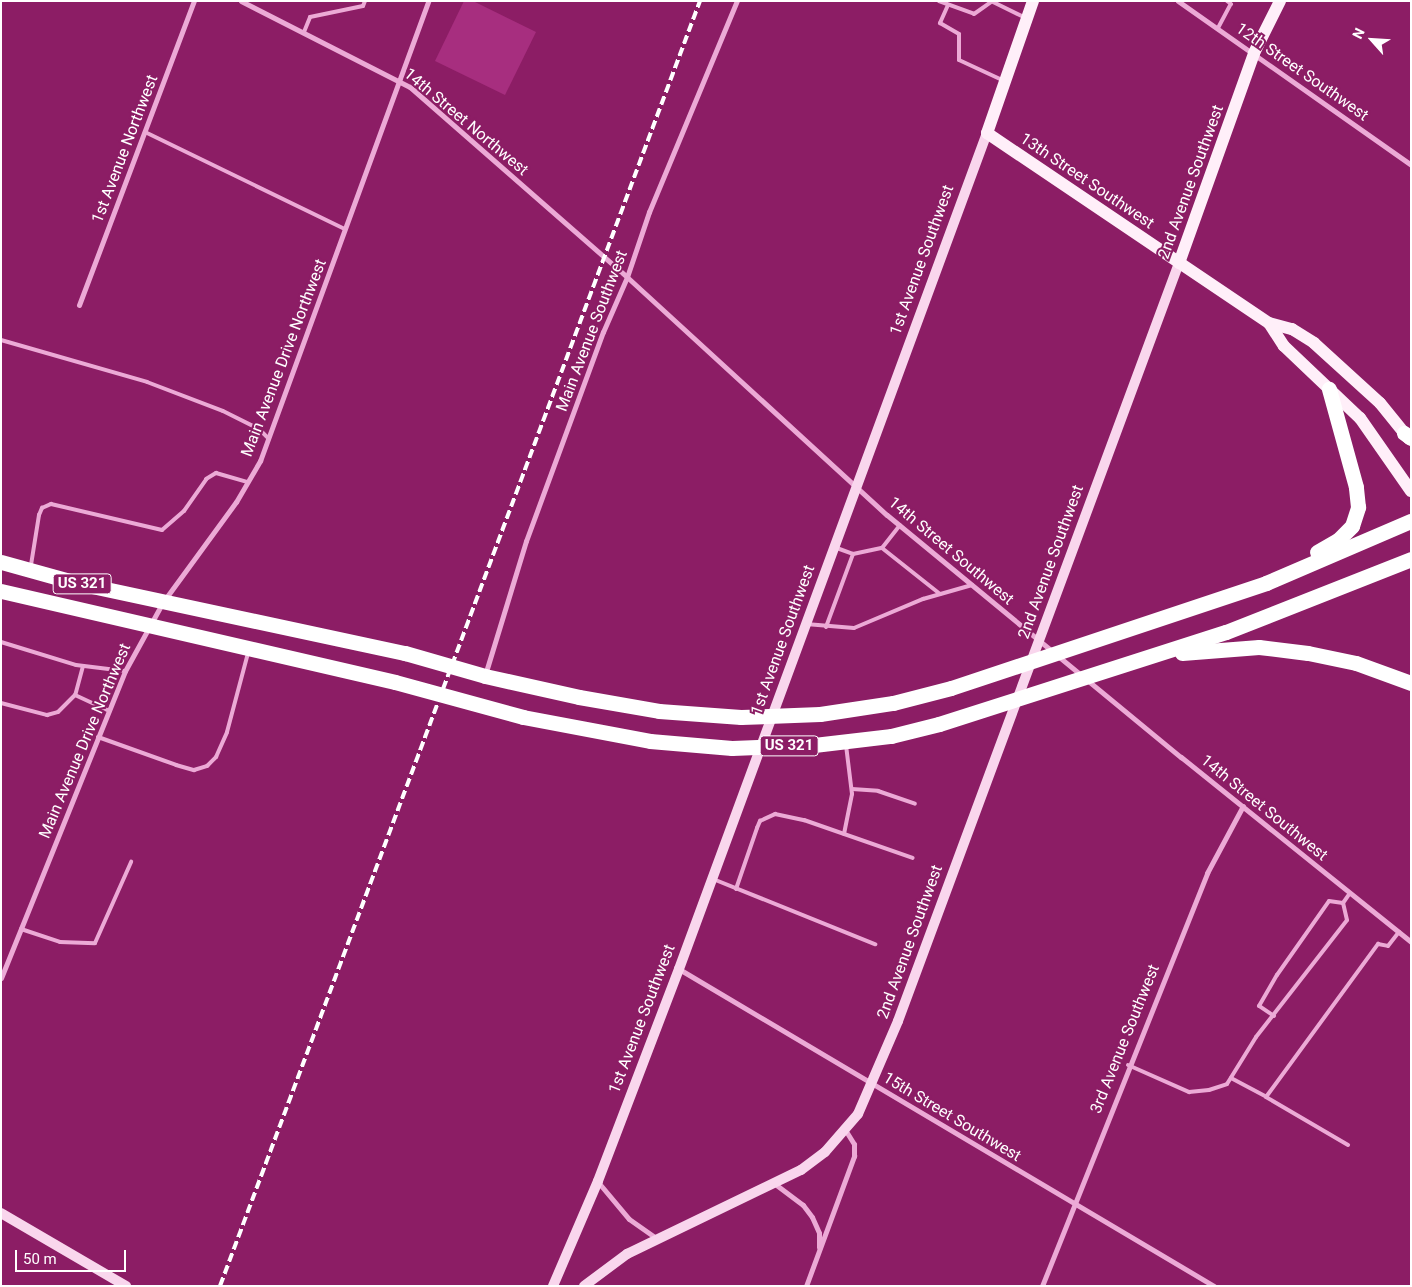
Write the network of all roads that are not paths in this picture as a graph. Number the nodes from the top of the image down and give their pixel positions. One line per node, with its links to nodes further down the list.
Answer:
1 (194, 1): 19 (street, 1st Avenue Northwest)
2 (241, 1): 15 (street, 14th Street Northwest)
3 (365, 1): 15 (lane)
4 (428, 1): 17 (street, Main Avenue Drive Northwest)
5 (736, 1): 25 (street, Main Avenue Southwest)
6 (939, 1): 12 (lane)
7 (1032, 1): 13 (main road, 1st Avenue Southwest)
8 (1178, 1): 14 (street, 12th Street Southwest)
9 (1227, 1): 14 (lane)
10 (1280, 1): 16 (main road, 2nd Avenue Southwest)
11 (991, 2): 12 (lane); 13 (lane)
12 (948, 5): 18 (lane)
13 (1026, 18): 18 (main road, 1st Avenue Southwest)
14 (1218, 28): 16 (street, 12th Street Southwest)
15 (304, 32): 17 (street, 14th Street Northwest)
16 (1254, 53): 21 (street, 12th Street Southwest); 24 (main road, 2nd Avenue Southwest)
17 (400, 80): 22 (street, Main Avenue Drive Northwest); 23 (street, 14th Street Northwest)
18 (1005, 81): 20 (main road, 1st Avenue Southwest)
19 (145, 132): 22 (lane); 26 (street, 1st Avenue Northwest)
20 (987, 132): 24 (main road, 13th Street Southwest); 33 (main road, 1st Avenue Southwest)
21 (1411, 165)
22 (345, 229): 31 (street, Main Avenue Drive Northwest)
23 (604, 260): 25 (street, 14th Street Southwest)
24 (1179, 262): 27 (main road, 13th Street Southwest); 51 (main road, 2nd Avenue Southwest)
25 (627, 277): 33 (street, 14th Street Southwest); 57 (street, Main Avenue Southwest)
26 (80, 305)
27 (1268, 323): 29 (main road, 13th Street Southwest); 30 (main road, 13th Street Southwest)
28 (1, 340): 31 (lane)
29 (1329, 389): 34 (main road, 13th Street Southwest); 43 (highway)
30 (1409, 437)
31 (269, 439): 32 (street, Main Avenue Drive Northwest)
32 (248, 482): 42 (lane); 47 (street, Main Avenue Drive Northwest)
33 (858, 486): 36 (street, 14th Street Southwest); 37 (main road, 1st Avenue Southwest)
34 (1411, 491)
35 (1411, 521): 43 (highway, US 321)
36 (900, 525): 38 (lane); 44 (street, 14th Street Southwest)
37 (834, 548): 39 (lane); 48 (main road, 1st Avenue Southwest)
38 (882, 548): 39 (lane); 46 (lane)
39 (853, 554): 50 (lane)
40 (1411, 559): 54 (highway, US 321)
41 (1, 562): 42 (highway, US 321)
42 (30, 570): 47 (highway, US 321)
43 (1266, 583): 57 (highway, US 321)
44 (972, 584): 46 (lane); 51 (street, 14th Street Southwest)
45 (1, 591): 49 (highway, US 321)
46 (940, 594): 50 (lane)
47 (163, 602): 49 (street, Main Avenue Drive Northwest); 57 (highway, US 321)
48 (806, 624): 50 (lane); 70 (main road, 1st Avenue Southwest)
49 (149, 627): 53 (highway, US 321); 56 (street, Main Avenue Drive Northwest)
50 (826, 627)
51 (1040, 640): 66 (street, 14th Street Southwest); 83 (main road, 2nd Avenue Southwest)
52 (1, 642): 55 (lane)
53 (249, 649): 62 (lane); 63 (highway, US 321)
54 (1158, 654): 58 (highway); 63 (highway, US 321)
55 (83, 666): 56 (lane); 59 (lane)
56 (125, 671): 61 (street, Main Avenue Drive Northwest)
57 (485, 676)
58 (1411, 683)
59 (75, 696): 60 (lane); 61 (lane)
60 (1, 703)
61 (109, 710): 62 (street, Main Avenue Drive Northwest)
62 (98, 737): 74 (street, Main Avenue Drive Northwest)
63 (846, 741): 64 (lane)
64 (852, 790): 65 (lane); 67 (lane)
65 (915, 804)
66 (1243, 806): 72 (street, 14th Street Southwest); 81 (street, 3rd Avenue Southwest)
67 (844, 834): 68 (lane); 71 (lane)
68 (913, 858)
69 (131, 862): 74 (lane)
70 (711, 878): 71 (lane); 78 (main road, 1st Avenue Southwest)
71 (736, 888): 77 (lane)
72 (1350, 893): 73 (lane); 75 (street, 14th Street Southwest)
73 (1343, 903): 80 (lane); 80 (lane)
74 (21, 929): 79 (street, Main Avenue Drive Northwest)
75 (1399, 932): 76 (street, 14th Street Southwest); 84 (lane)
76 (1411, 942)
77 (875, 944)
78 (679, 969): 83 (street, 15th Street Southwest); 87 (main road, 1st Avenue Southwest)
79 (1, 978)
80 (1274, 1016): 82 (lane)
81 (1128, 1065): 82 (lane); 89 (street, 3rd Avenue Southwest)
82 (1231, 1078): 84 (lane)
83 (873, 1085): 85 (main road, 2nd Avenue Southwest); 89 (street, 15th Street Southwest)
84 (1266, 1097): 86 (lane)
85 (846, 1131): 88 (main road, 2nd Avenue Southwest); 92 (street)
86 (1348, 1145)
87 (598, 1181): 91 (street); 94 (main road, 1st Avenue Southwest)
88 (774, 1184): 91 (main road, 2nd Avenue Southwest); 92 (street)
89 (1073, 1203): 97 (street, 3rd Avenue Southwest); 98 (street, 15th Street Southwest)
90 (1, 1213): 93 (main road)
91 (656, 1238): 95 (main road, 2nd Avenue Southwest)
92 (818, 1255): 96 (street)
93 (126, 1286)
94 (553, 1286)
95 (584, 1286)
96 (806, 1286)
97 (1042, 1286)
98 (1214, 1286)

